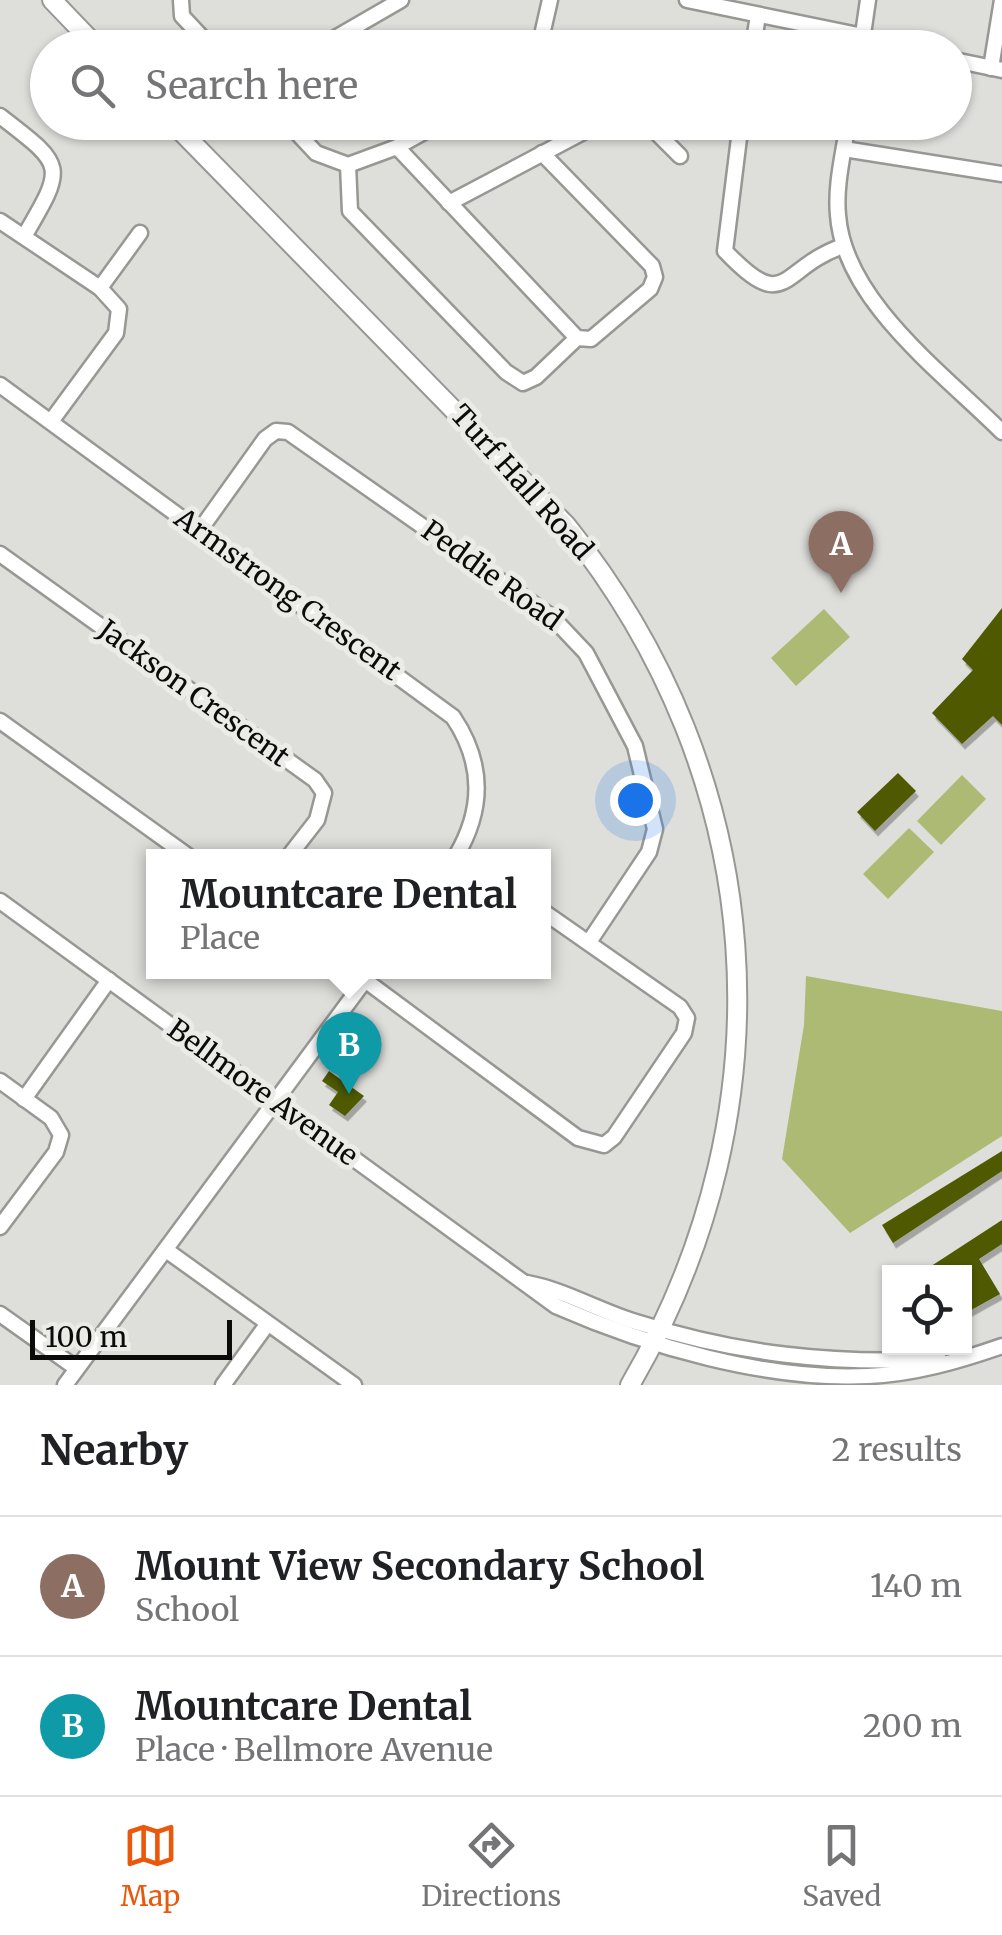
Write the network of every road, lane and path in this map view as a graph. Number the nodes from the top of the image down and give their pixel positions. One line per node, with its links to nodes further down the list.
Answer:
1 (52, 0): 9 (main road)
2 (181, 0): 10 (street)
3 (401, 0): 11 (street)
4 (550, 0): 12 (street)
5 (686, 0): 8 (street)
6 (868, 0): 15 (street)
7 (1002, 0): 17 (street)
8 (758, 15): 13 (street); 14 (street)
9 (81, 30)
10 (195, 30)
11 (349, 30)
12 (543, 30)
13 (756, 30)
14 (816, 30)
15 (864, 30)
16 (972, 64): 17 (street)
17 (997, 69)
18 (0, 116): 35 (street)
19 (190, 140): 61 (main road, Turf Hall Road)
20 (304, 140): 30 (street)
21 (411, 140): 26 (street)
22 (566, 140): 28 (street)
23 (664, 140): 29 (street)
24 (739, 140): 36 (street)
25 (845, 140): 27 (street)
26 (397, 148): 30 (street); 32 (street)
27 (844, 148): 31 (street); 36 (street)
28 (542, 152): 32 (street); 38 (street)
29 (680, 156)
30 (348, 166): 38 (street)
31 (1002, 174)
32 (448, 203): 38 (street)
33 (0, 221): 35 (street)
34 (140, 233): 37 (street)
35 (24, 235): 37 (street)
36 (843, 246): 41 (street)
37 (100, 288): 40 (street)
38 (577, 338)
39 (0, 385): 40 (street, Armstrong Crescent)
40 (52, 420): 42 (street, Armstrong Crescent)
41 (1002, 432)
42 (200, 530): 47 (street, Armstrong Crescent); 50 (street, Peddie Road)
43 (0, 554): 46 (street, Jackson Crescent)
44 (0, 721): 45 (street)
45 (178, 849)
46 (294, 849)
47 (461, 849)
48 (0, 901): 53 (street, Bellmore Avenue)
49 (551, 917): 50 (street)
50 (588, 942): 52 (street)
51 (360, 979): 56 (street)
52 (370, 979)
53 (109, 980): 55 (street); 56 (street, Bellmore Avenue)
54 (0, 1081): 55 (street)
55 (24, 1099): 57 (street)
56 (275, 1102): 58 (street); 61 (street, Bellmore Avenue)
57 (0, 1227)
58 (166, 1250): 60 (street); 63 (street)
59 (0, 1314): 63 (street)
60 (266, 1326): 65 (street); 66 (street)
61 (657, 1337): 62 (street, Bellmore Avenue); 67 (main road, Turf Hall Road)
62 (1002, 1346)
63 (76, 1368): 64 (street)
64 (64, 1385)
65 (223, 1385)
66 (354, 1385)
67 (630, 1385)

